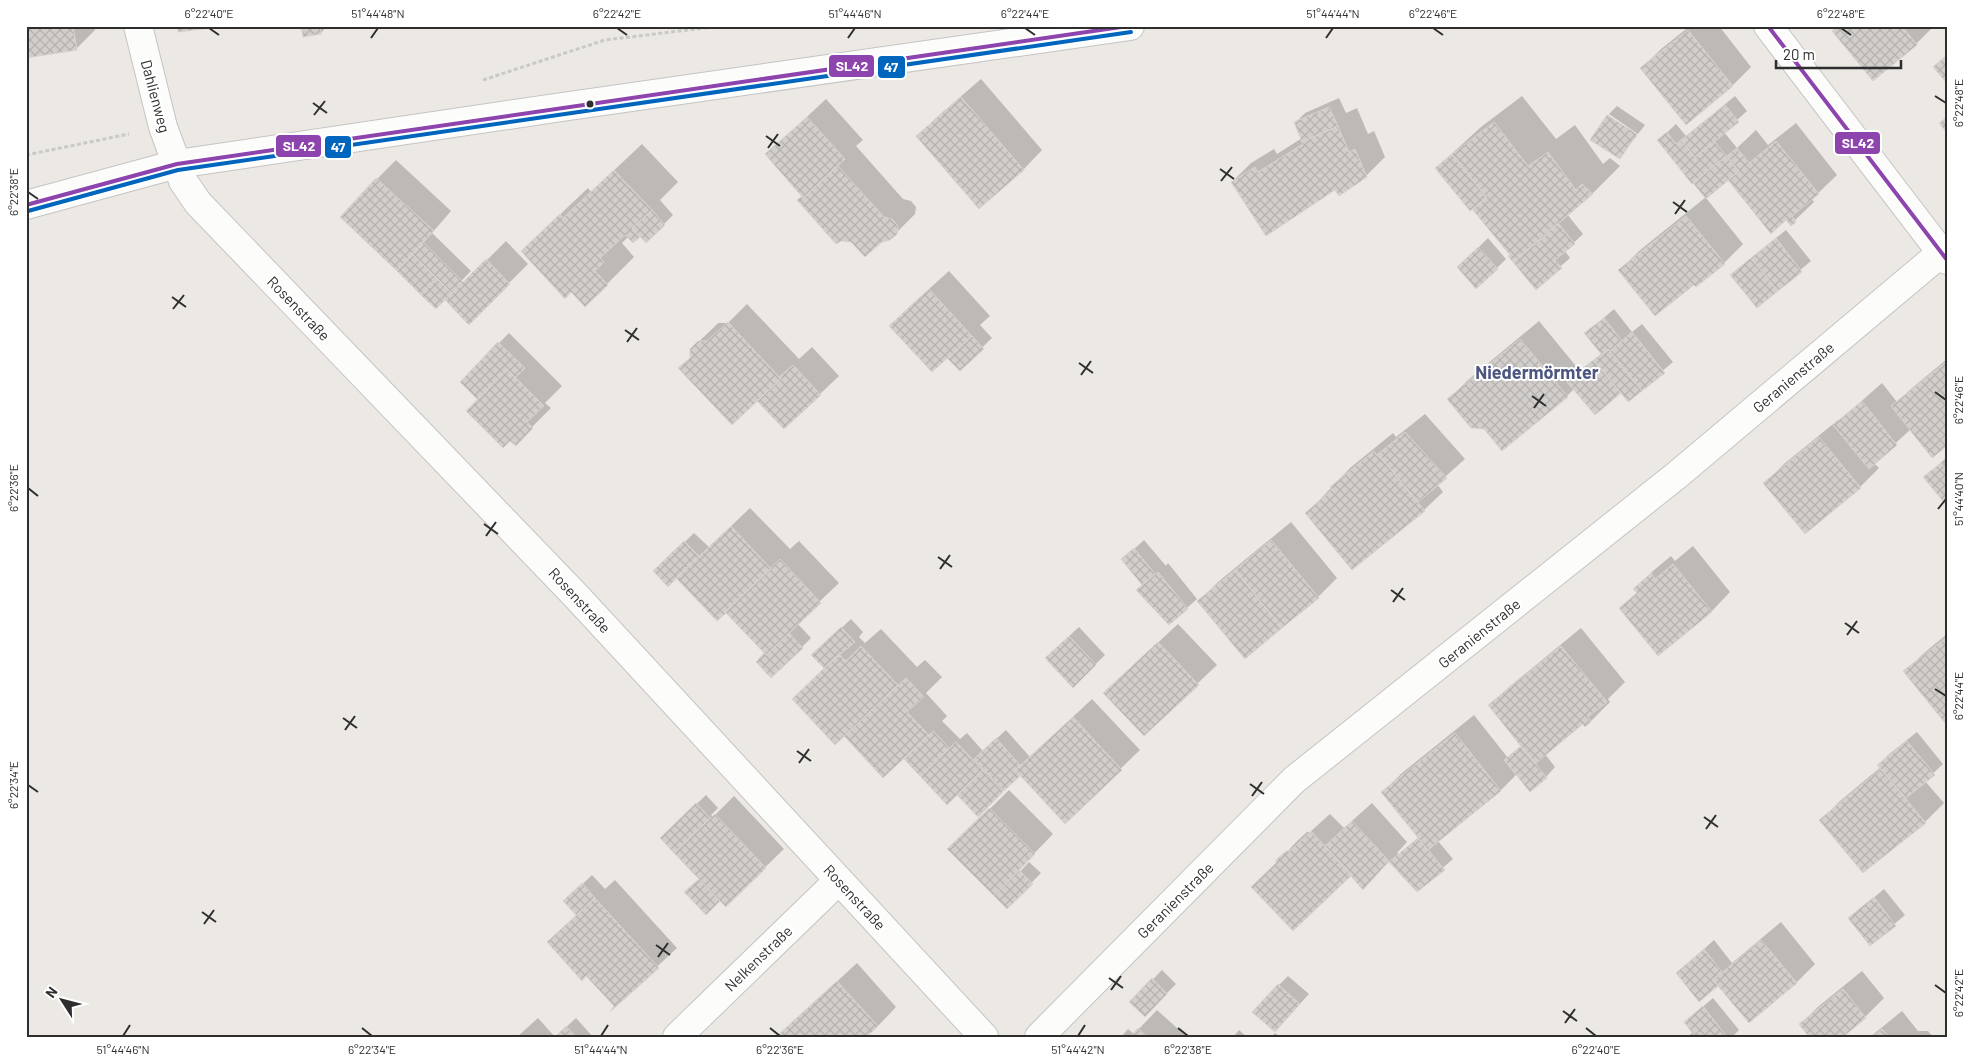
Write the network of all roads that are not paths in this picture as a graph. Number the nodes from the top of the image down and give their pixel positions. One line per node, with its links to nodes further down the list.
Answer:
1 (138, 26): 4 (street, Dahlienweg)
2 (1130, 26): 4 (street)
3 (1768, 26): 6 (street)
4 (177, 164): 5 (street); 7 (street, Rosenstraße)
5 (26, 205)
6 (1944, 256): 10 (street, Geranienstraße)
7 (839, 880): 8 (street, Nelkenstraße); 9 (street, Rosenstraße)
8 (677, 1037)
9 (984, 1037)
10 (1039, 1037)

